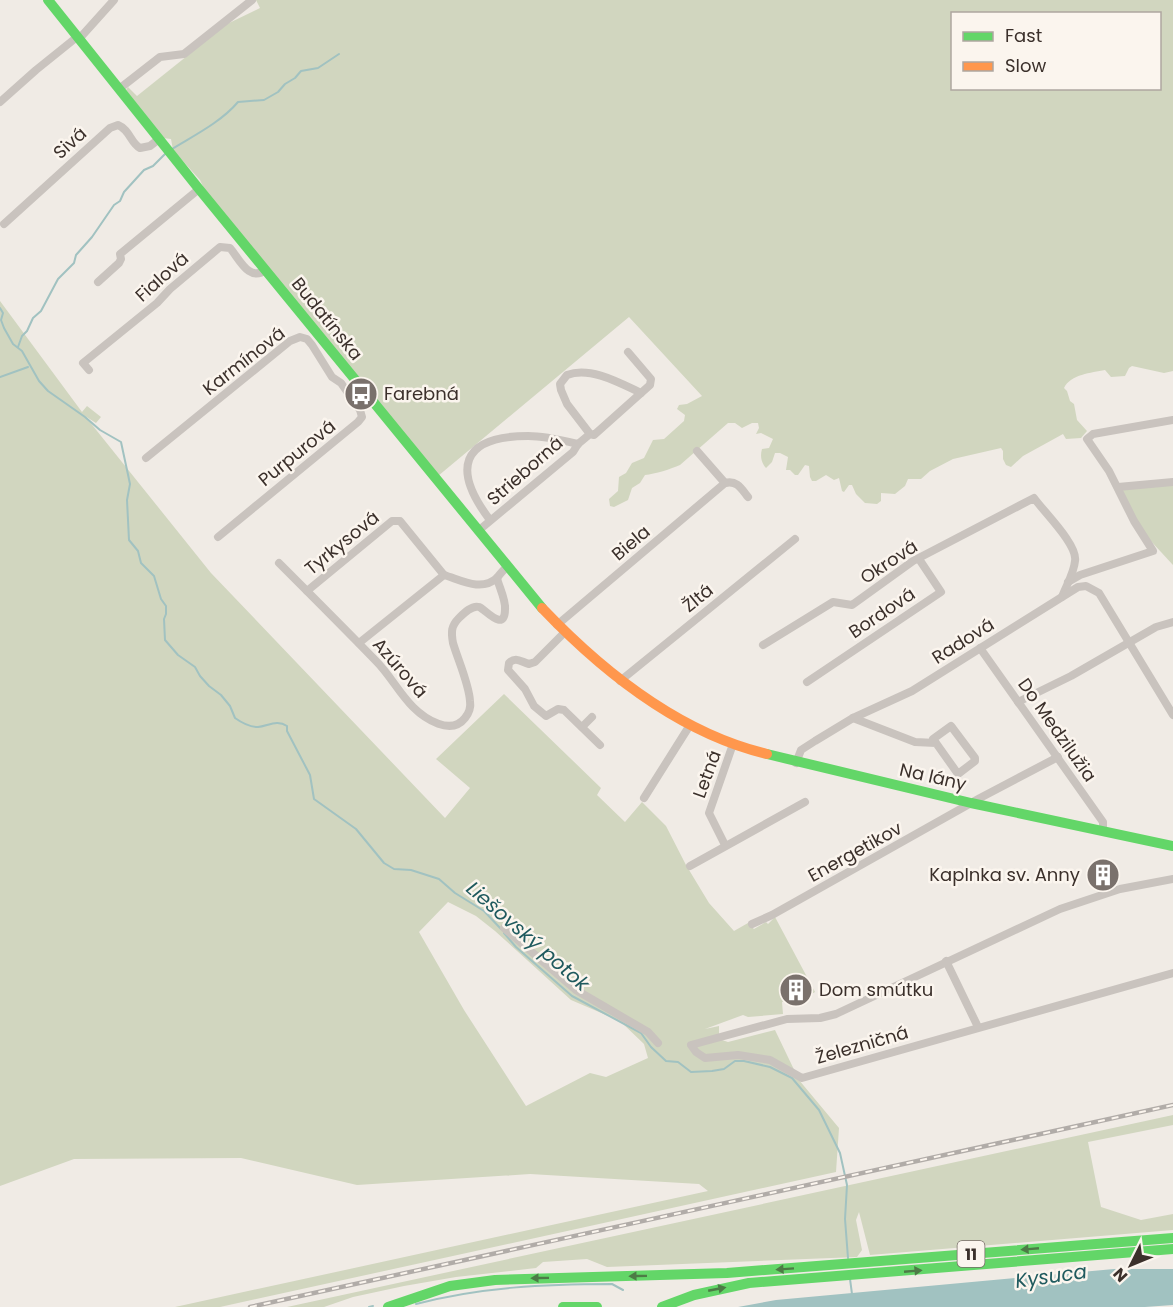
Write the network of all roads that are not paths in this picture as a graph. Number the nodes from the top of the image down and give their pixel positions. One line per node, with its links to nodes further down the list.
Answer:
1 (48, 0): 4 (main road, Budatínska)
2 (114, 0): 4 (street)
3 (252, 0): 5 (street)
4 (76, 36): 5 (main road, Budatínska); 6 (street)
5 (119, 89): 7 (main road, Budatínska)
6 (0, 102)
7 (159, 139): 8 (main road, Budatínska); 9 (street, Sivá)
8 (199, 189): 10 (main road, Budatínska); 11 (street)
9 (4, 224)
10 (266, 270): 13 (street, Fialová); 14 (main road, Budatínska)
11 (98, 282)
12 (628, 352): 16 (street)
13 (89, 370)
14 (351, 375): 15 (street); 27 (main road, Budatínska)
15 (341, 383): 21 (street, Karmínová); 28 (street, Purpurová)
16 (641, 393): 18 (street, Strieborná); 18 (street, Strieborná)
17 (1173, 420): 24 (street)
18 (590, 434): 19 (street, Strieborná)
19 (578, 444): 26 (street, Strieborná); 26 (street, Strieborná)
20 (697, 451): 23 (street)
21 (146, 458)
22 (1173, 482): 24 (street)
23 (725, 483): 25 (street); 39 (street, Biela)
24 (1118, 487): 35 (street)
25 (748, 497)
26 (490, 520): 27 (street, Strieborná)
27 (478, 531): 32 (main road, Budatínska)
28 (219, 537)
29 (795, 539): 44 (street, Žltá)
30 (919, 559): 35 (street, Okrová); 42 (street, Okrová); 45 (street, Bordová)
31 (279, 563): 36 (street, Tyrkysová)
32 (507, 567): 34 (street); 39 (main road, Budatínska)
33 (444, 575): 34 (street); 36 (street, Tyrkysová); 40 (street)
34 (497, 578): 40 (street, Azúrová)
35 (1067, 583): 37 (street)
36 (307, 591): 40 (street, Tyrkysová)
37 (1062, 597): 41 (street, Radová); 43 (street, Radová)
38 (1173, 622): 41 (street)
39 (561, 629): 44 (main road, Na lány); 52 (street, Biela)
40 (358, 643)
41 (1128, 643): 46 (street); 47 (street)
42 (763, 645)
43 (980, 648): 47 (street, Do Medzilužia); 50 (street, Radová)
44 (620, 681): 51 (main road, Na lány)
45 (807, 682)
46 (1169, 701): 48 (street)
47 (1018, 702): 56 (street, Do Medzilužia)
48 (1173, 715)
49 (592, 717): 52 (street)
50 (853, 718): 53 (street); 57 (street, Radová)
51 (690, 725): 54 (main road, Na lány); 58 (street)
52 (582, 726): 55 (street)
53 (936, 743): 53 (street)
54 (733, 744): 57 (main road, Na lány); 62 (street, Letná)
55 (600, 745)
56 (1058, 757): 60 (street, Energetikov); 61 (street, Do Medzilužia)
57 (796, 763): 60 (main road, Na lány)
58 (644, 798)
59 (805, 802): 62 (street)
60 (971, 803): 61 (main road, Na lány); 66 (street, Energetikov)
61 (1103, 831): 63 (main road, Na lány)
62 (726, 845): 64 (street)
63 (1173, 846)
64 (690, 866)
65 (1173, 879): 68 (street)
66 (752, 924)
67 (504, 928): 71 (street)
68 (946, 961): 70 (street); 70 (street, Železničná)
69 (1173, 973): 70 (street, Železničná)
70 (978, 1027)
71 (658, 1043)
72 (1173, 1238): 74 (main road, 11, one-way to 74)
73 (1173, 1249): 77 (main road, 11, one-way to 73)
74 (388, 1307)
75 (563, 1307): 76 (main road)
76 (597, 1307)
77 (662, 1307)

